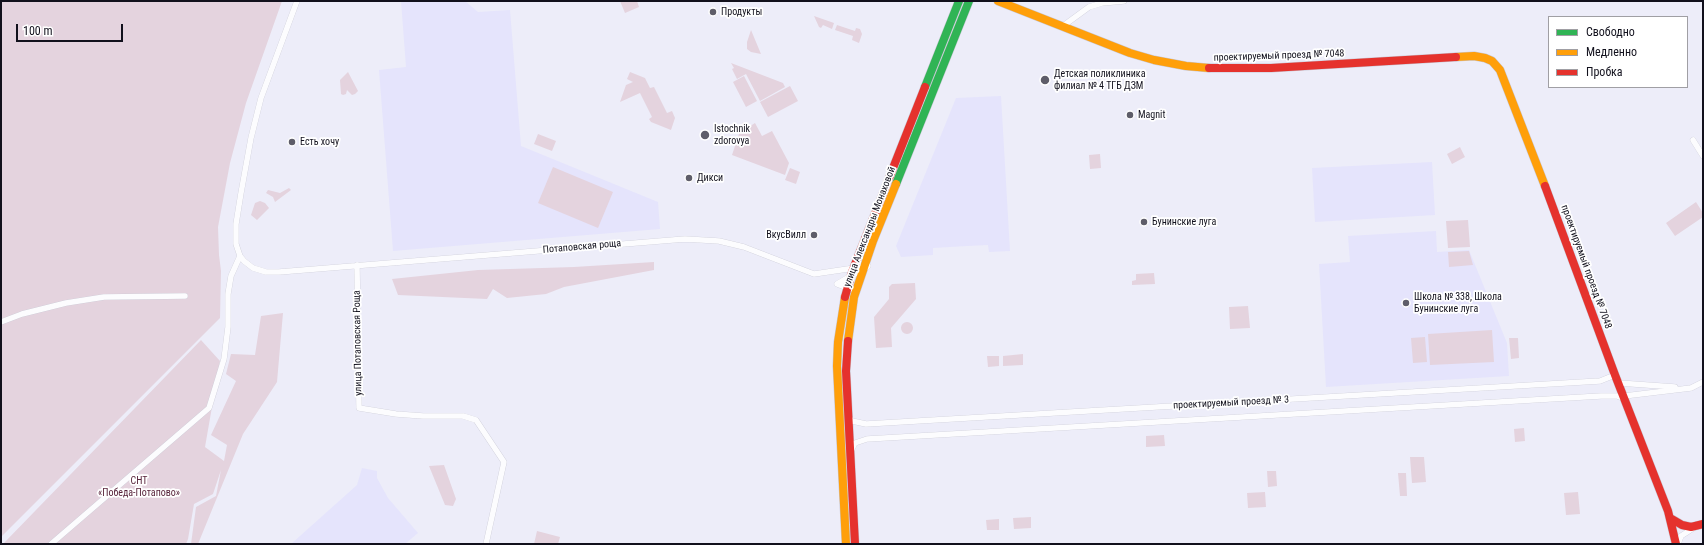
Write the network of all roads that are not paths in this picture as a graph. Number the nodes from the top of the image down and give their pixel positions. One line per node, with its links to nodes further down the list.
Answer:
1 (297, 1): 9 (street)
2 (959, 1): 11 (main road, улица Александры Монаховой)
3 (969, 1): 12 (main road, улица Александры Монаховой)
4 (998, 1): 6 (main road, проектируемый проезд № 7048)
5 (1124, 1): 6 (street)
6 (1063, 26): 15 (main road, проектируемый проезд № 7048)
7 (1693, 140): 8 (street)
8 (1703, 156)
9 (240, 256): 10 (street, Потаповская роща); 25 (street)
10 (357, 265): 11 (street, Потаповская роща); 26 (street, улица Потаповская Роща)
11 (847, 288): 12 (street); 24 (main road, улица Александры Монаховой)
12 (856, 291): 19 (main road, улица Александры Монаховой)
13 (185, 296): 14 (street)
14 (1, 322)
15 (1617, 379): 17 (street); 18 (main road, проектируемый проезд № 7048); 19 (street, проектируемый проезд № 3)
16 (1703, 382): 17 (street)
17 (1688, 388): 18 (street, проектируемый проезд № 3)
18 (1625, 397): 20 (street, проектируемый проезд № 3); 21 (main road, проектируемый проезд № 7048)
19 (848, 417): 20 (main road, улица Александры Монаховой)
20 (850, 453): 23 (main road, улица Александры Монаховой)
21 (1670, 518): 22 (main road); 28 (main road, проектируемый проезд № 7048)
22 (1700, 525): 28 (street)
23 (855, 540): 27 (main road, улица Александры Монаховой)
24 (845, 541)
25 (50, 544)
26 (486, 544)
27 (858, 544)
28 (1677, 544)

